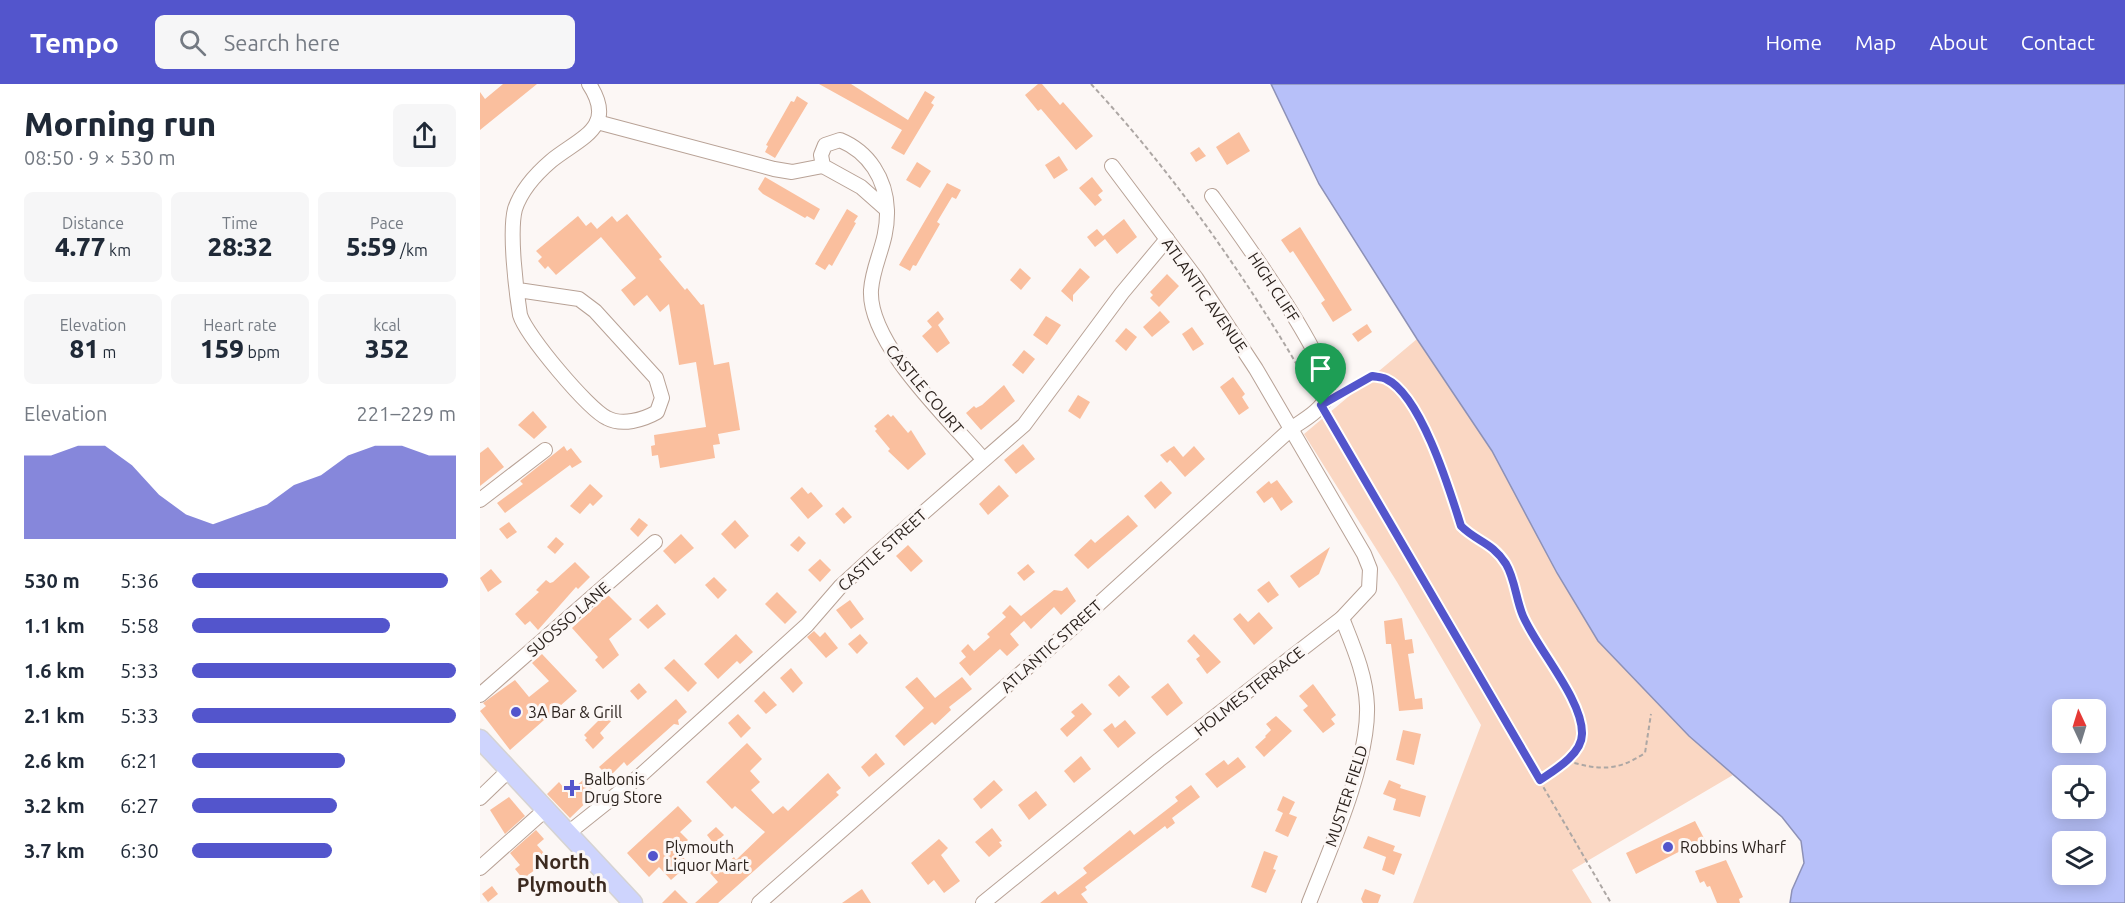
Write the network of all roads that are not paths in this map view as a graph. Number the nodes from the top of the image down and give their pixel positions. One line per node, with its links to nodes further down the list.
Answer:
1 (589, 84): 2 (street)
2 (597, 122): 3 (street); 8 (street)
3 (823, 166): 6 (street); 6 (street, CASTLE COURT)
4 (1112, 166): 7 (street, ATLANTIC AVENUE)
5 (1212, 196): 9 (street, HIGH CLIFF)
6 (887, 210): 12 (street, CASTLE COURT)
7 (1167, 239): 10 (street, ATLANTIC AVENUE); 12 (street, CASTLE STREET)
8 (518, 290): 8 (street)
9 (1321, 405): 10 (street, ATLANTIC STREET)
10 (1292, 428): 15 (street, HOLMES TERRACE); 24 (street, ATLANTIC STREET)
11 (545, 450): 13 (street)
12 (983, 459): 21 (street, CASTLE STREET)
13 (480, 500)
14 (655, 542): 16 (street, SUOSSO LANE)
15 (1341, 618): 25 (street, HOLMES TERRACE); 26 (street, MUSTER FIELD)
16 (480, 695)
17 (480, 739): 18 (main road)
18 (508, 771): 19 (street); 20 (main road)
19 (480, 798)
20 (545, 810): 21 (main road); 22 (street)
21 (567, 834): 23 (main road)
22 (480, 868)
23 (626, 901)
24 (759, 903)
25 (983, 903)
26 (1310, 903)

